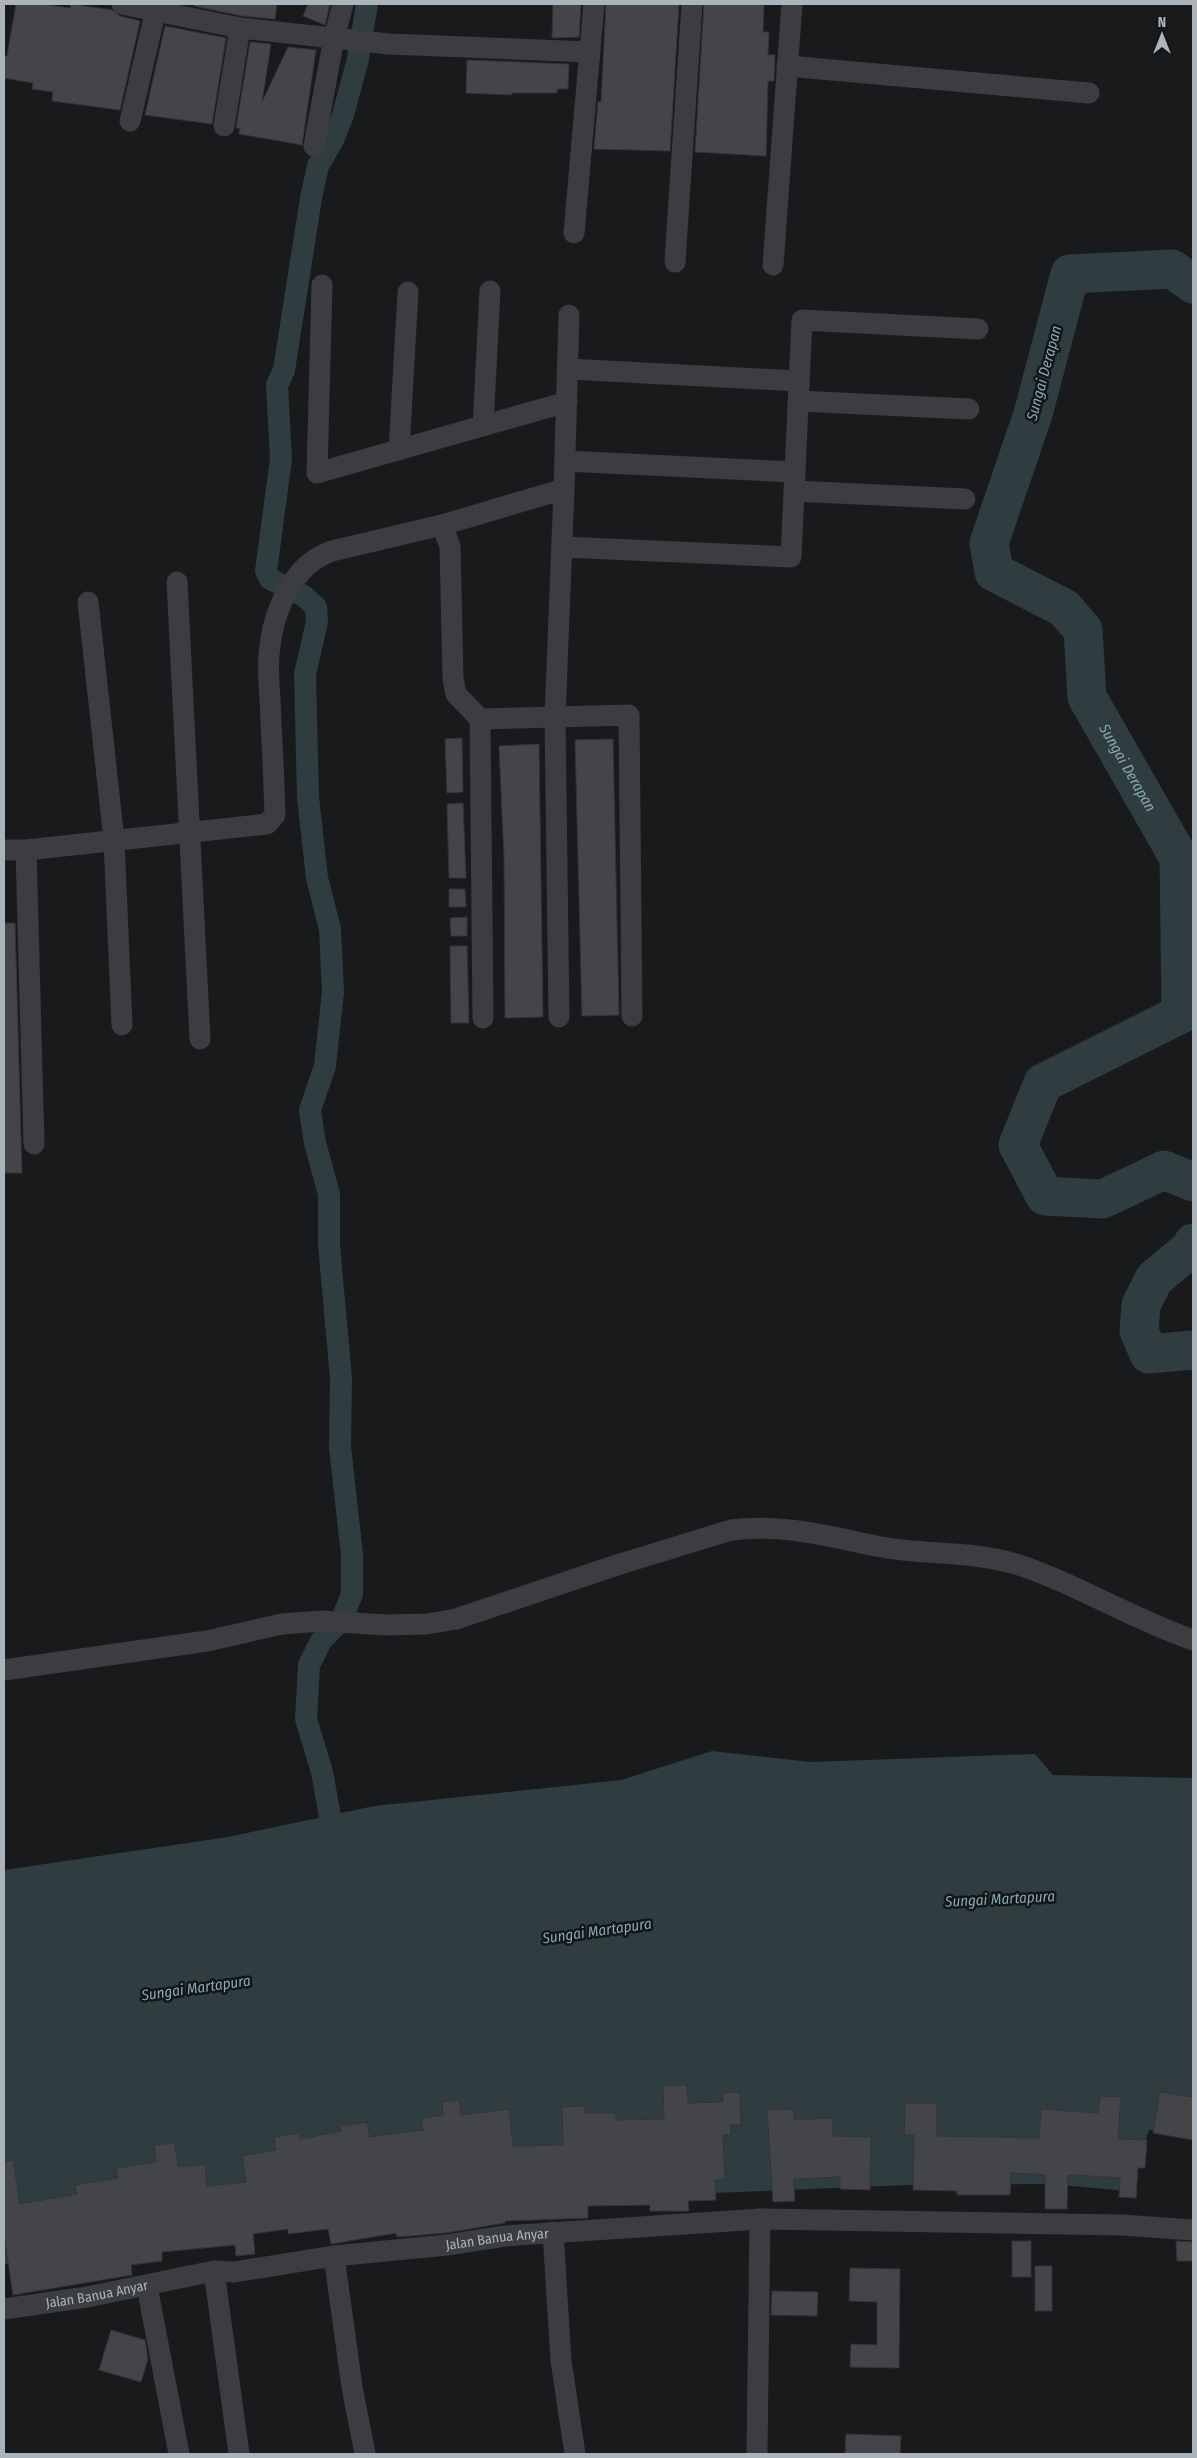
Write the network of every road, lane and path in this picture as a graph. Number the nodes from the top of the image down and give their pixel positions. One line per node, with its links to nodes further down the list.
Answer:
1 (122, 4): 6 (street)
2 (343, 4): 8 (street)
3 (594, 4): 9 (street)
4 (692, 4): 16 (street)
5 (792, 4): 10 (street)
6 (156, 9): 7 (street); 12 (street)
7 (240, 28): 8 (street); 13 (street)
8 (344, 39): 9 (street); 14 (street)
9 (590, 52): 15 (street)
10 (787, 66): 11 (street); 17 (street)
11 (1089, 93)
12 (130, 122)
13 (224, 126)
14 (314, 146)
15 (574, 233)
16 (675, 262)
17 (773, 265)
18 (322, 285): 28 (street)
19 (490, 291): 27 (street)
20 (408, 292): 28 (street)
21 (569, 315): 23 (street)
22 (978, 328): 24 (street)
23 (568, 369): 24 (street); 25 (street)
24 (799, 391): 26 (street); 30 (street)
25 (567, 402): 27 (street); 29 (street)
26 (969, 409)
27 (483, 426): 28 (street)
28 (399, 450)
29 (565, 461): 30 (street); 31 (street)
30 (795, 481): 32 (street); 34 (street)
31 (564, 489): 33 (street); 34 (street)
32 (965, 499)
33 (442, 525): 38 (street); 39 (street)
34 (562, 547): 37 (street)
35 (177, 582): 39 (street)
36 (88, 602): 40 (street)
37 (555, 718): 38 (street); 43 (street); 44 (street)
38 (480, 719): 45 (street)
39 (191, 832): 40 (street); 47 (street)
40 (114, 840): 42 (street); 46 (street)
41 (4, 850): 42 (street)
42 (26, 850): 48 (street)
43 (632, 1016)
44 (559, 1017)
45 (483, 1018)
46 (122, 1025)
47 (200, 1039)
48 (34, 1144)
49 (1193, 1640): 50 (street)
50 (4, 1670)
51 (760, 2219): 52 (street, Jalan Banua Anyar); 53 (street, Jalan Banua Anyar); 62 (street)
52 (1193, 2230)
53 (553, 2232): 54 (street, Jalan Banua Anyar); 61 (street)
54 (334, 2256): 55 (street, Jalan Banua Anyar); 60 (street)
55 (214, 2271): 56 (street, Jalan Banua Anyar); 59 (street)
56 (147, 2286): 57 (street, Jalan Banua Anyar); 58 (street)
57 (4, 2309)
58 (179, 2454)
59 (239, 2454)
60 (365, 2454)
61 (575, 2454)
62 (757, 2454)

